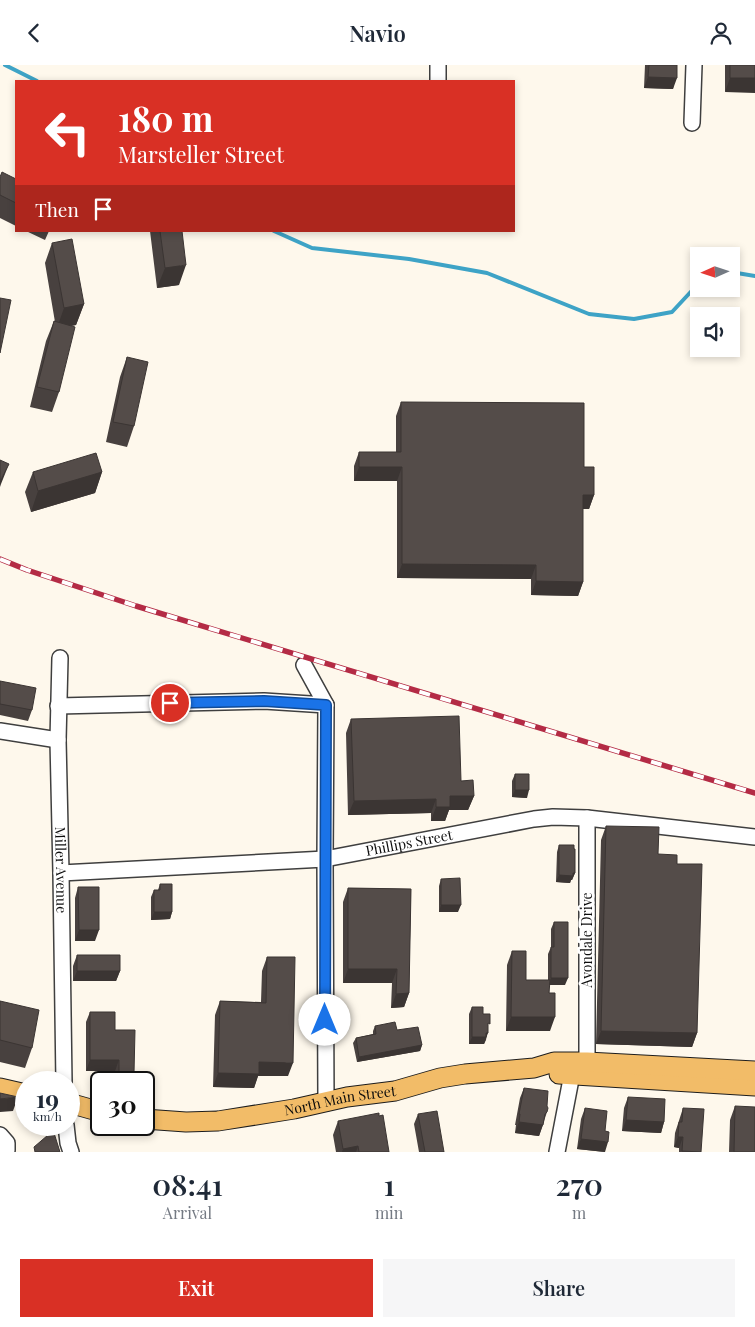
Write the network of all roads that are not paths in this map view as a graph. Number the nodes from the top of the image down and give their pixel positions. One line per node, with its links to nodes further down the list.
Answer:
1 (438, 65): 3 (street)
2 (694, 65): 4 (street)
3 (438, 80)
4 (692, 123)
5 (60, 658): 8 (street, Miller Avenue)
6 (304, 665): 7 (street)
7 (326, 705): 8 (street); 13 (street)
8 (58, 706): 10 (street, Miller Avenue)
9 (0, 731): 10 (street)
10 (58, 740): 14 (street, Miller Avenue)
11 (587, 818): 12 (street, Phillips Street); 13 (street, Phillips Street); 15 (street, Avondale Drive)
12 (755, 837)
13 (325, 859): 14 (street, Phillips Street); 23 (street)
14 (61, 873): 17 (street, Miller Avenue)
15 (587, 1062): 16 (main road, North Main Street); 18 (main road, North Main Street)
16 (534, 1068): 19 (main road, North Main Street); 23 (main road, North Main Street)
17 (64, 1071)
18 (755, 1071)
19 (572, 1074): 20 (main road, North Main Street); 29 (street)
20 (755, 1086)
21 (0, 1088): 22 (main road)
22 (15, 1091)
23 (326, 1103): 24 (main road, North Main Street)
24 (155, 1120)
25 (0, 1135): 27 (street)
26 (67, 1136): 28 (street)
27 (6, 1152)
28 (71, 1152)
29 (557, 1152)

